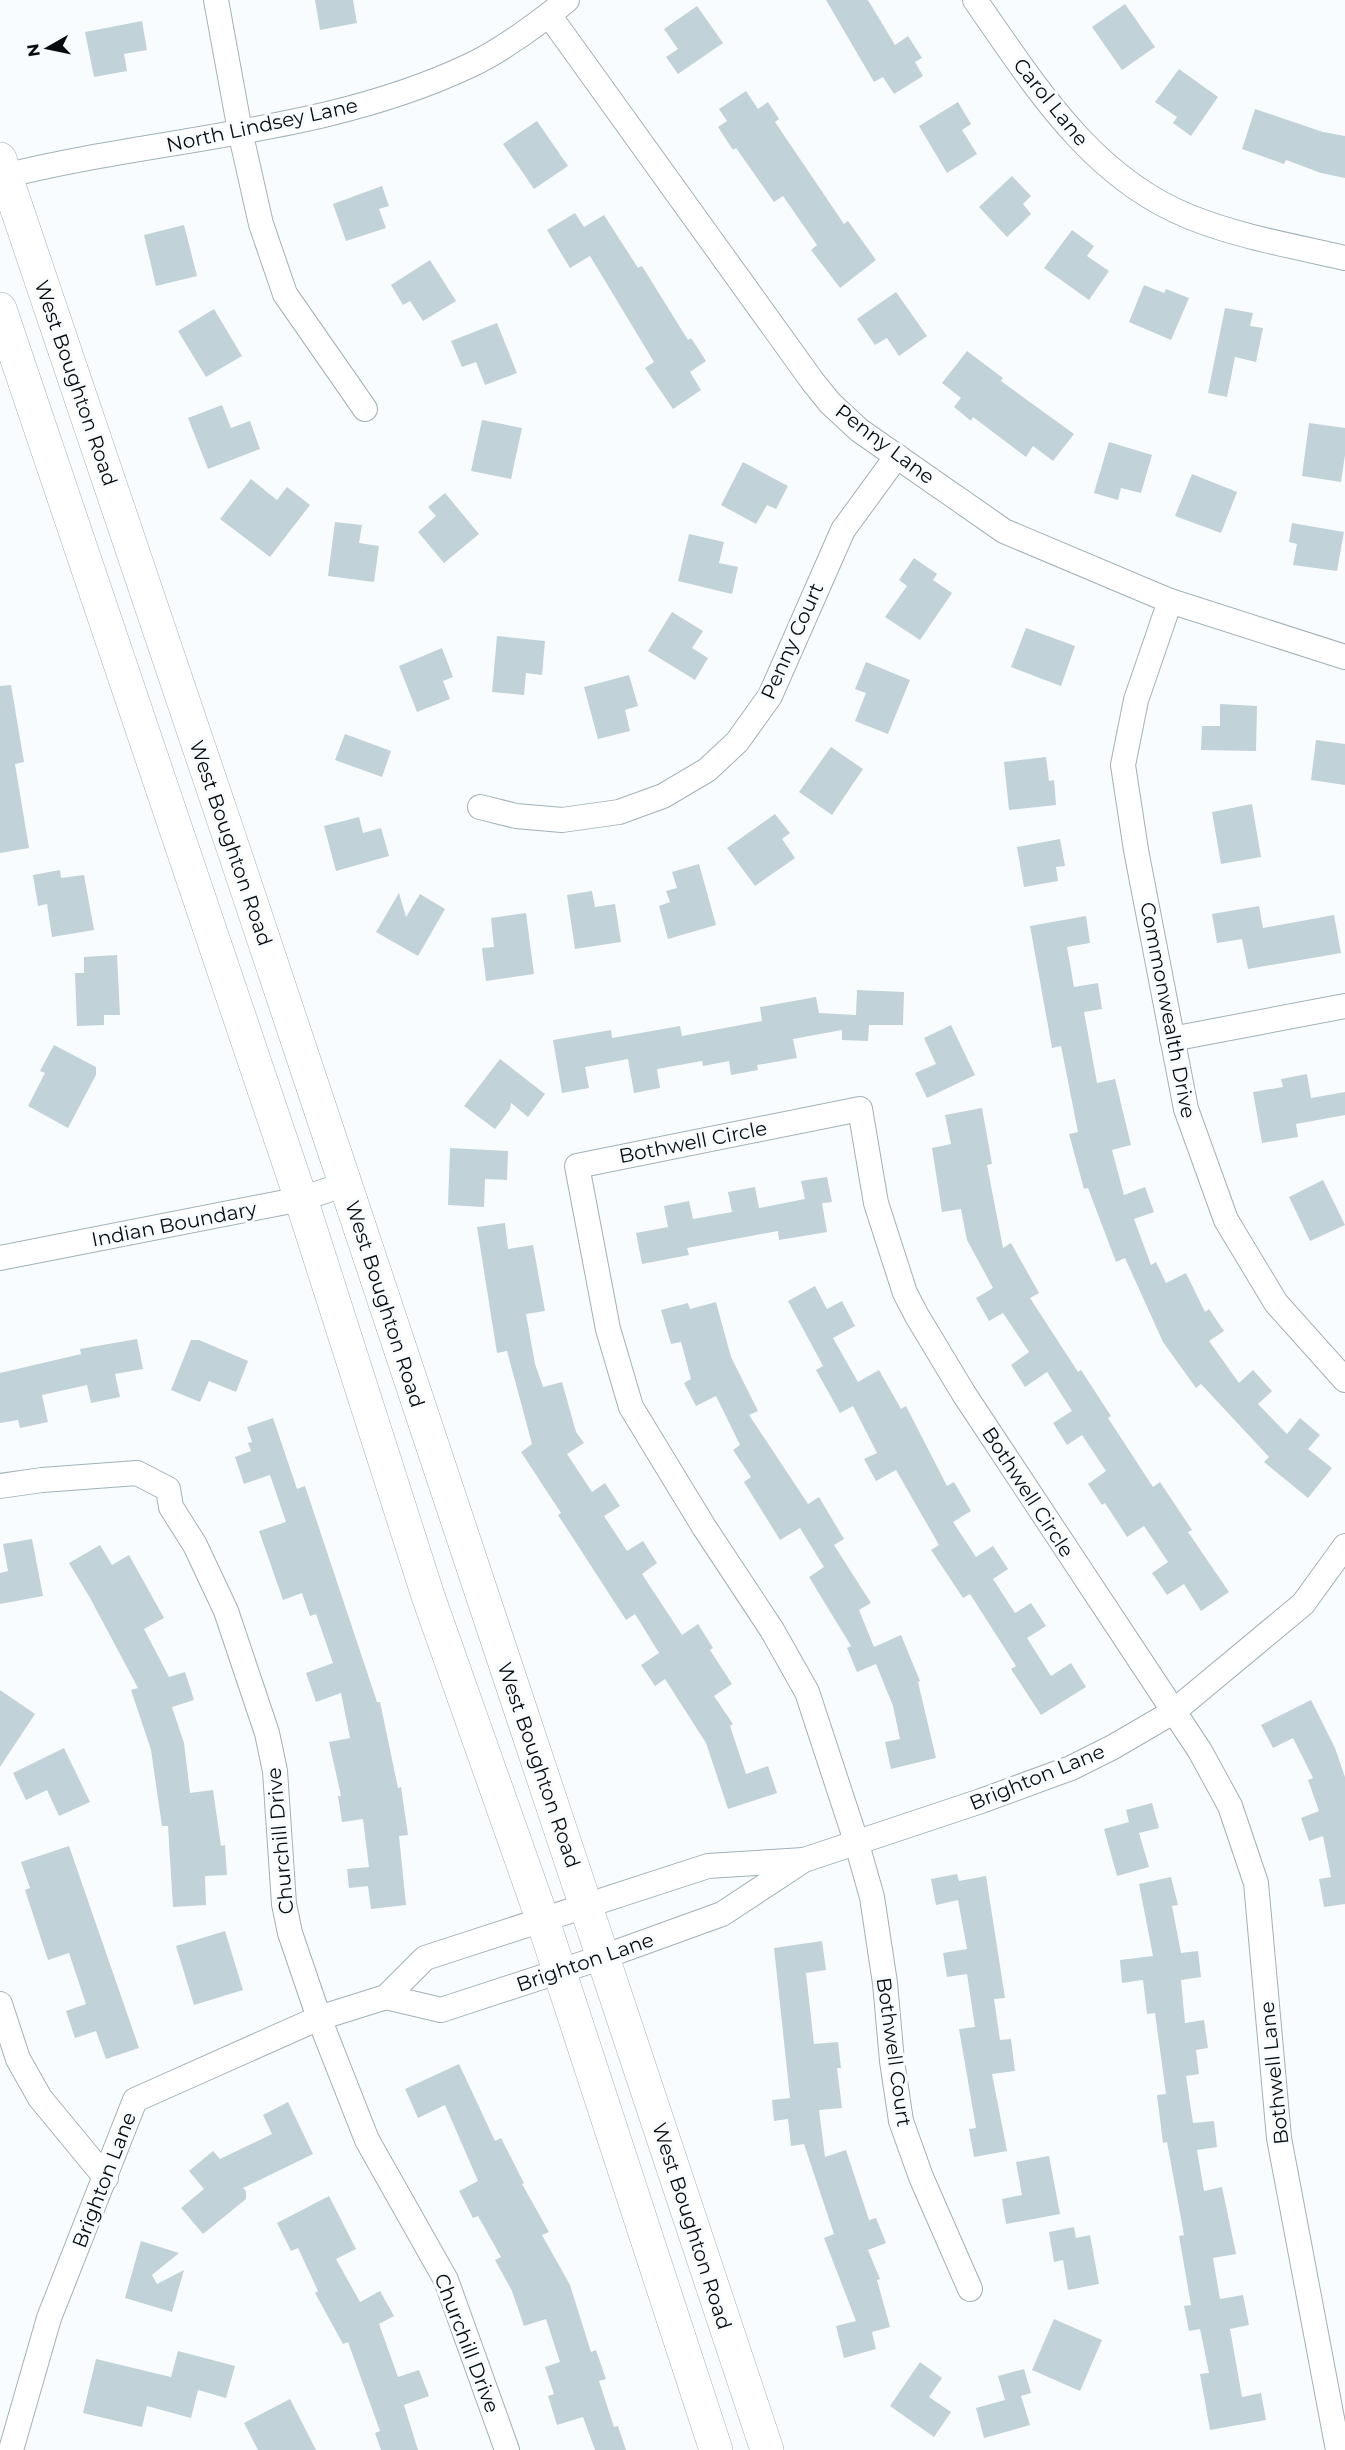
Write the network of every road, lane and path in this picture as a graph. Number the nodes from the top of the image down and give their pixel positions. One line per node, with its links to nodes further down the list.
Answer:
1 (216, 0): 4 (street)
2 (975, 0): 6 (street, Carol Lane)
3 (558, 8): 4 (street, North Lindsey Lane); 9 (street, Penny Lane)
4 (240, 131): 5 (street, North Lindsey Lane); 8 (street)
5 (2, 170): 15 (main road, West Boughton Road)
6 (1345, 258)
7 (0, 309): 16 (main road)
8 (365, 409)
9 (897, 456): 10 (street, Penny Lane); 12 (street, Penny Court)
10 (1170, 601): 11 (street, Penny Lane); 14 (street, Commonwealth Drive)
11 (1345, 657)
12 (480, 807)
13 (1345, 1006): 14 (street)
14 (1172, 1039): 18 (street, Commonwealth Drive)
15 (346, 1184): 16 (street, Indian Boundary); 24 (main road, West Boughton Road)
16 (302, 1199): 17 (street, Indian Boundary); 25 (main road)
17 (0, 1258)
18 (1345, 1380)
19 (0, 1486): 30 (street, Churchill Drive)
20 (1345, 1546): 21 (street, Brighton Lane)
21 (1173, 1712): 22 (street, Brighton Lane); 22 (street, Bothwell Circle); 37 (street, Bothwell Lane)
22 (856, 1841): 23 (street, Brighton Lane); 32 (street, Bothwell Court)
23 (804, 1860): 24 (street, Brighton Lane); 26 (street, Brighton Lane)
24 (586, 1905): 25 (street, Brighton Lane); 26 (main road, West Boughton Road)
25 (542, 1918): 27 (main road); 28 (street, Brighton Lane)
26 (603, 1957): 27 (street, Brighton Lane); 36 (main road, West Boughton Road)
27 (559, 1972): 28 (street, Brighton Lane); 35 (main road)
28 (386, 1997): 30 (street, Brighton Lane)
29 (0, 2004): 31 (street)
30 (319, 2018): 31 (street, Brighton Lane); 34 (street, Churchill Drive)
31 (105, 2178): 33 (street, Brighton Lane)
32 (970, 2289)
33 (11, 2450)
34 (507, 2450)
35 (716, 2450)
36 (767, 2450)
37 (1338, 2450)

